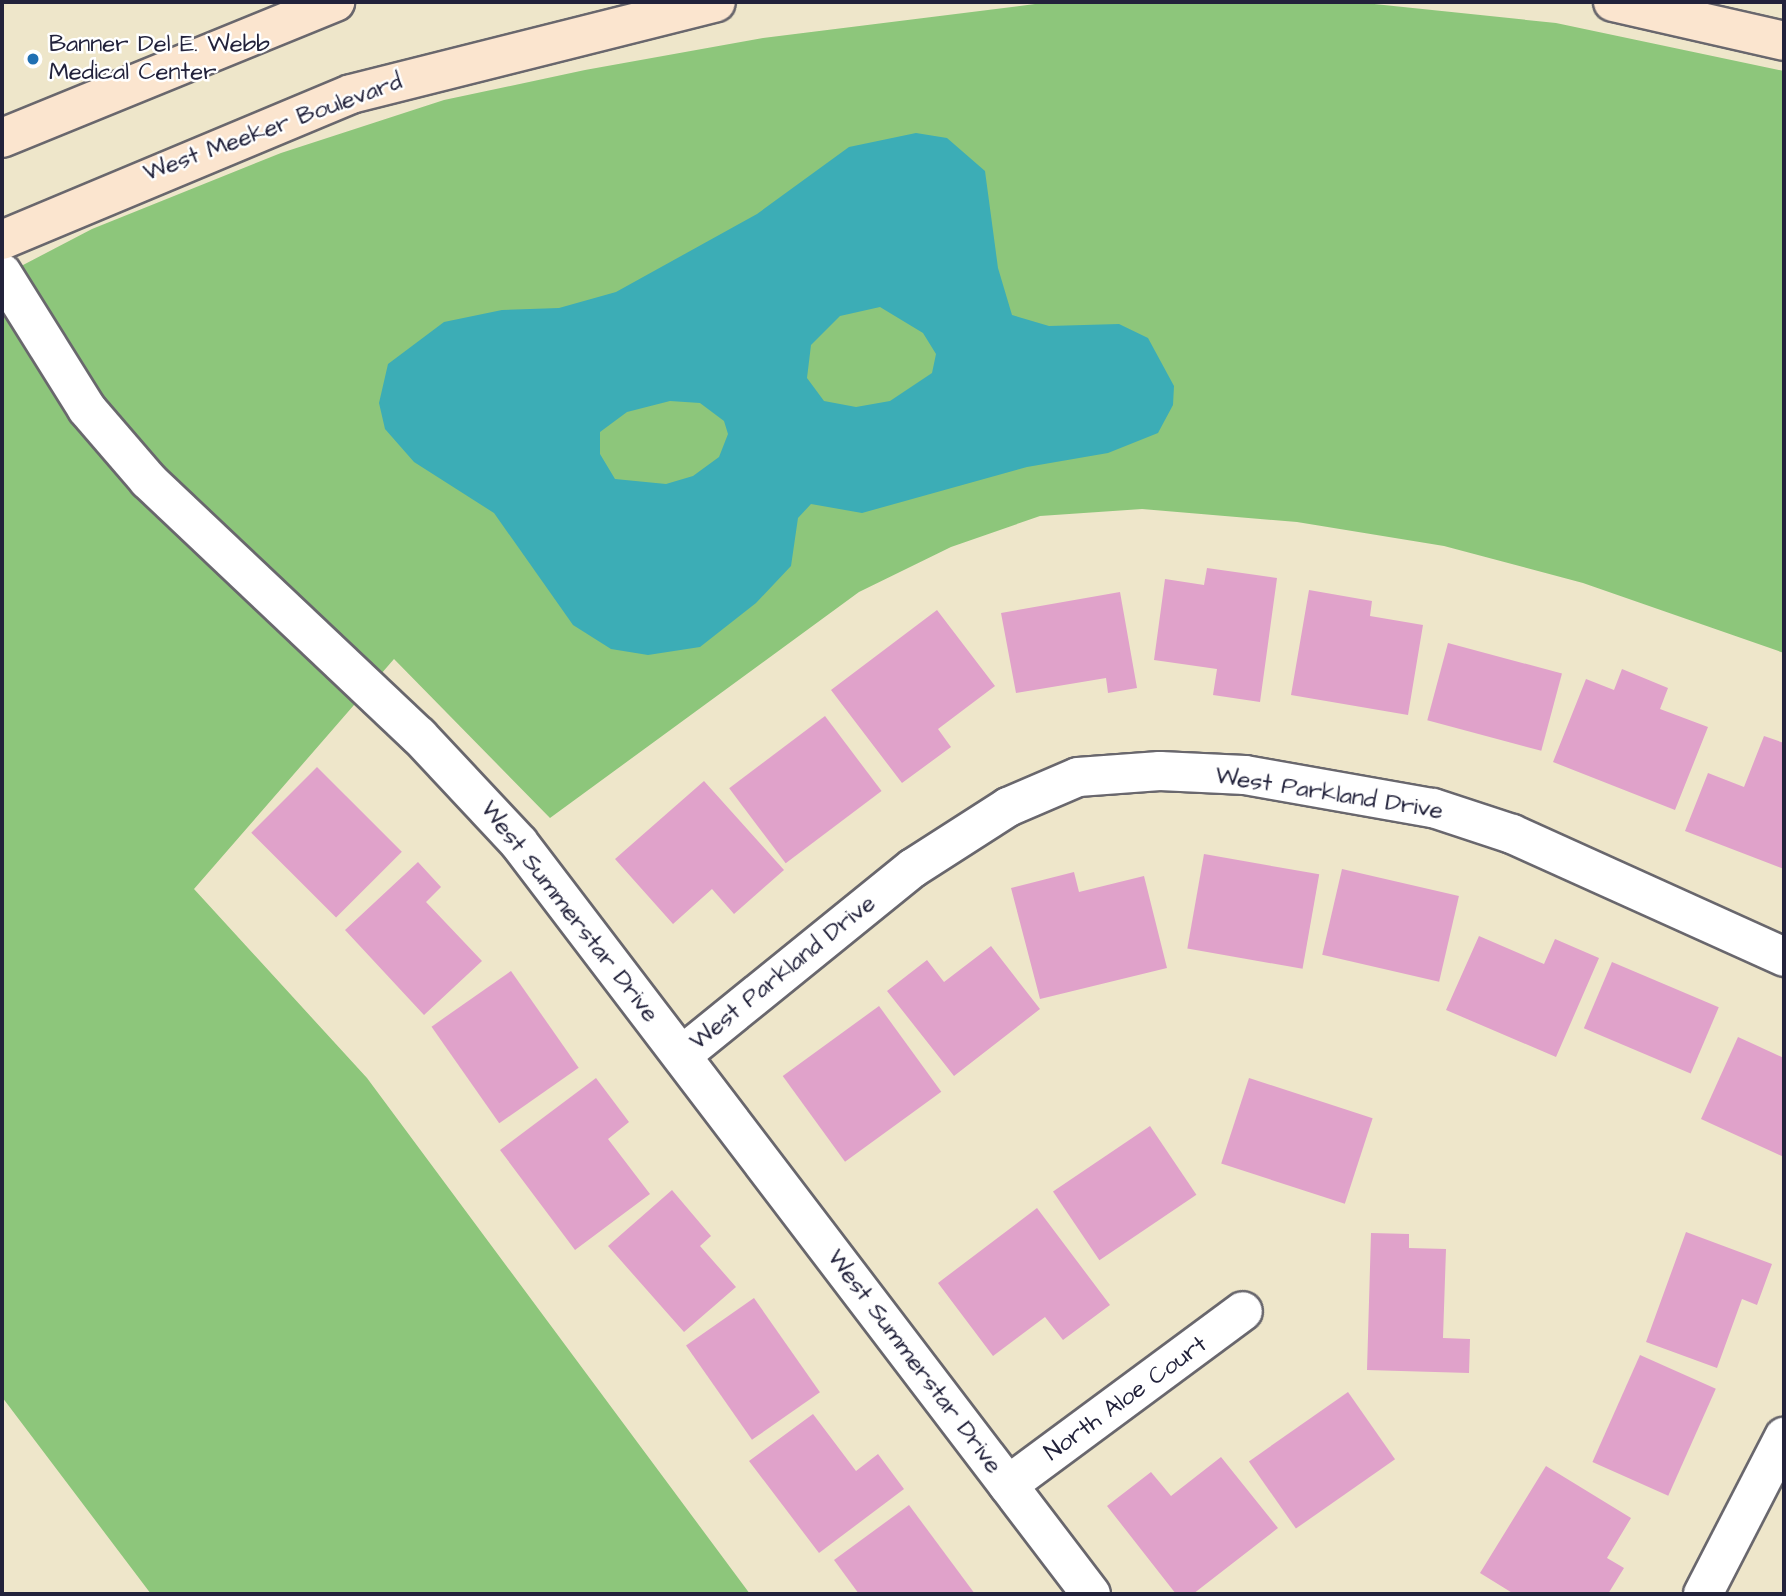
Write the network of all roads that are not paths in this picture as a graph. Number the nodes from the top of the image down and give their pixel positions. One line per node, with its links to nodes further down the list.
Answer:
1 (335, 2): 6 (main road)
2 (716, 2): 7 (main road, West Meeker Boulevard)
3 (1613, 2): 4 (main road)
4 (1657, 6): 5 (main road)
5 (1784, 41)
6 (2, 138)
7 (2, 240)
8 (2, 273): 10 (street, West Summerstar Drive)
9 (1784, 957): 10 (street, West Parkland Drive)
10 (682, 1055): 13 (street, West Summerstar Drive)
11 (1243, 1311): 13 (street, North Aloe Court)
12 (1784, 1437): 15 (street)
13 (1008, 1485): 14 (street, West Summerstar Drive)
14 (1091, 1594)
15 (1703, 1594)

